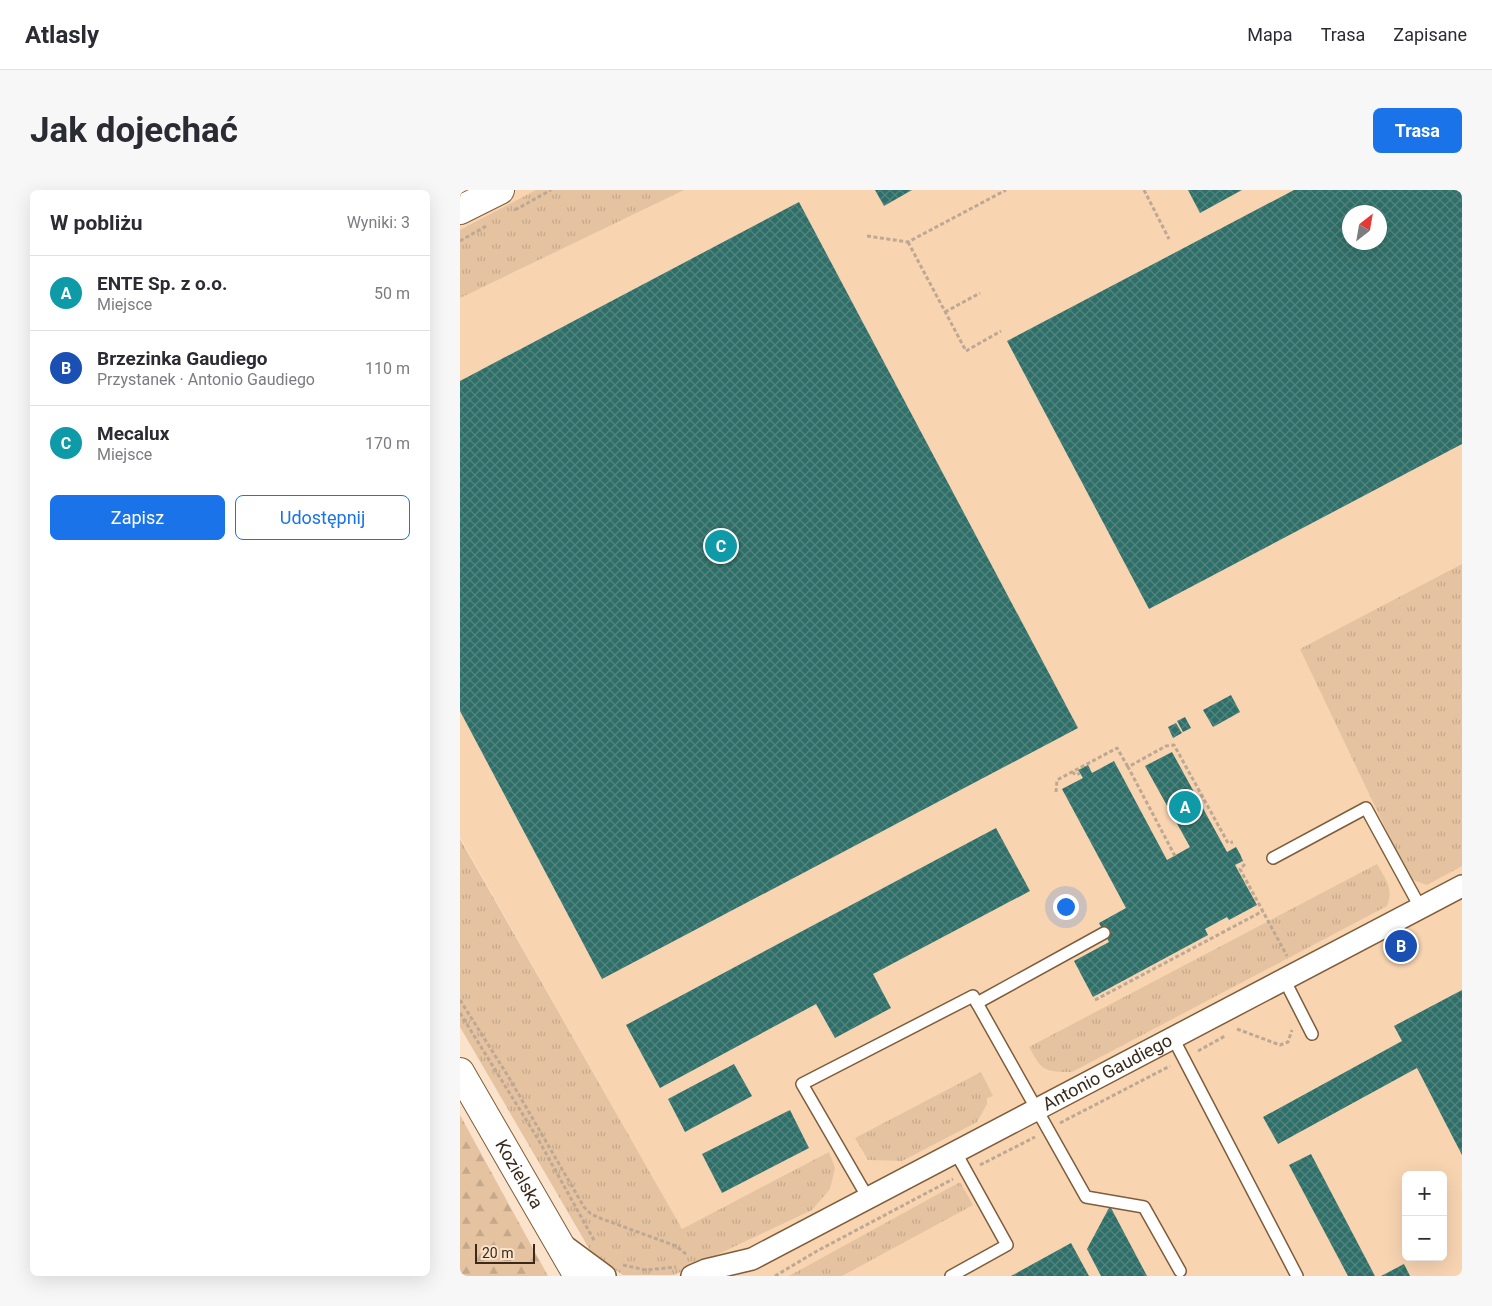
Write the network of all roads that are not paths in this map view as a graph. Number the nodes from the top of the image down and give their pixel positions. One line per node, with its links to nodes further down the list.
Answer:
1 (500, 190): 2 (street)
2 (460, 210)
3 (1273, 858): 5 (lane)
4 (1462, 886): 5 (street, Antonio Gaudiego)
5 (1420, 907): 7 (street, Antonio Gaudiego)
6 (1104, 933): 8 (lane)
7 (1286, 970): 9 (lane); 10 (street, Antonio Gaudiego)
8 (977, 1003): 12 (lane); 14 (lane)
9 (1312, 1034)
10 (1172, 1038): 12 (street, Antonio Gaudiego); 23 (lane)
11 (460, 1072): 15 (street, Kozielska)
12 (1037, 1110): 13 (street, Antonio Gaudiego); 19 (lane)
13 (956, 1153): 14 (street, Antonio Gaudiego); 22 (lane)
14 (868, 1198): 16 (street, Antonio Gaudiego)
15 (560, 1243): 17 (street); 20 (street, Kozielska)
16 (752, 1259): 18 (street, Antonio Gaudiego); 21 (street, Antonio Gaudiego)
17 (611, 1269)
18 (688, 1269)
19 (1180, 1271)
20 (578, 1276)
21 (733, 1276)
22 (951, 1276)
23 (1297, 1276)

